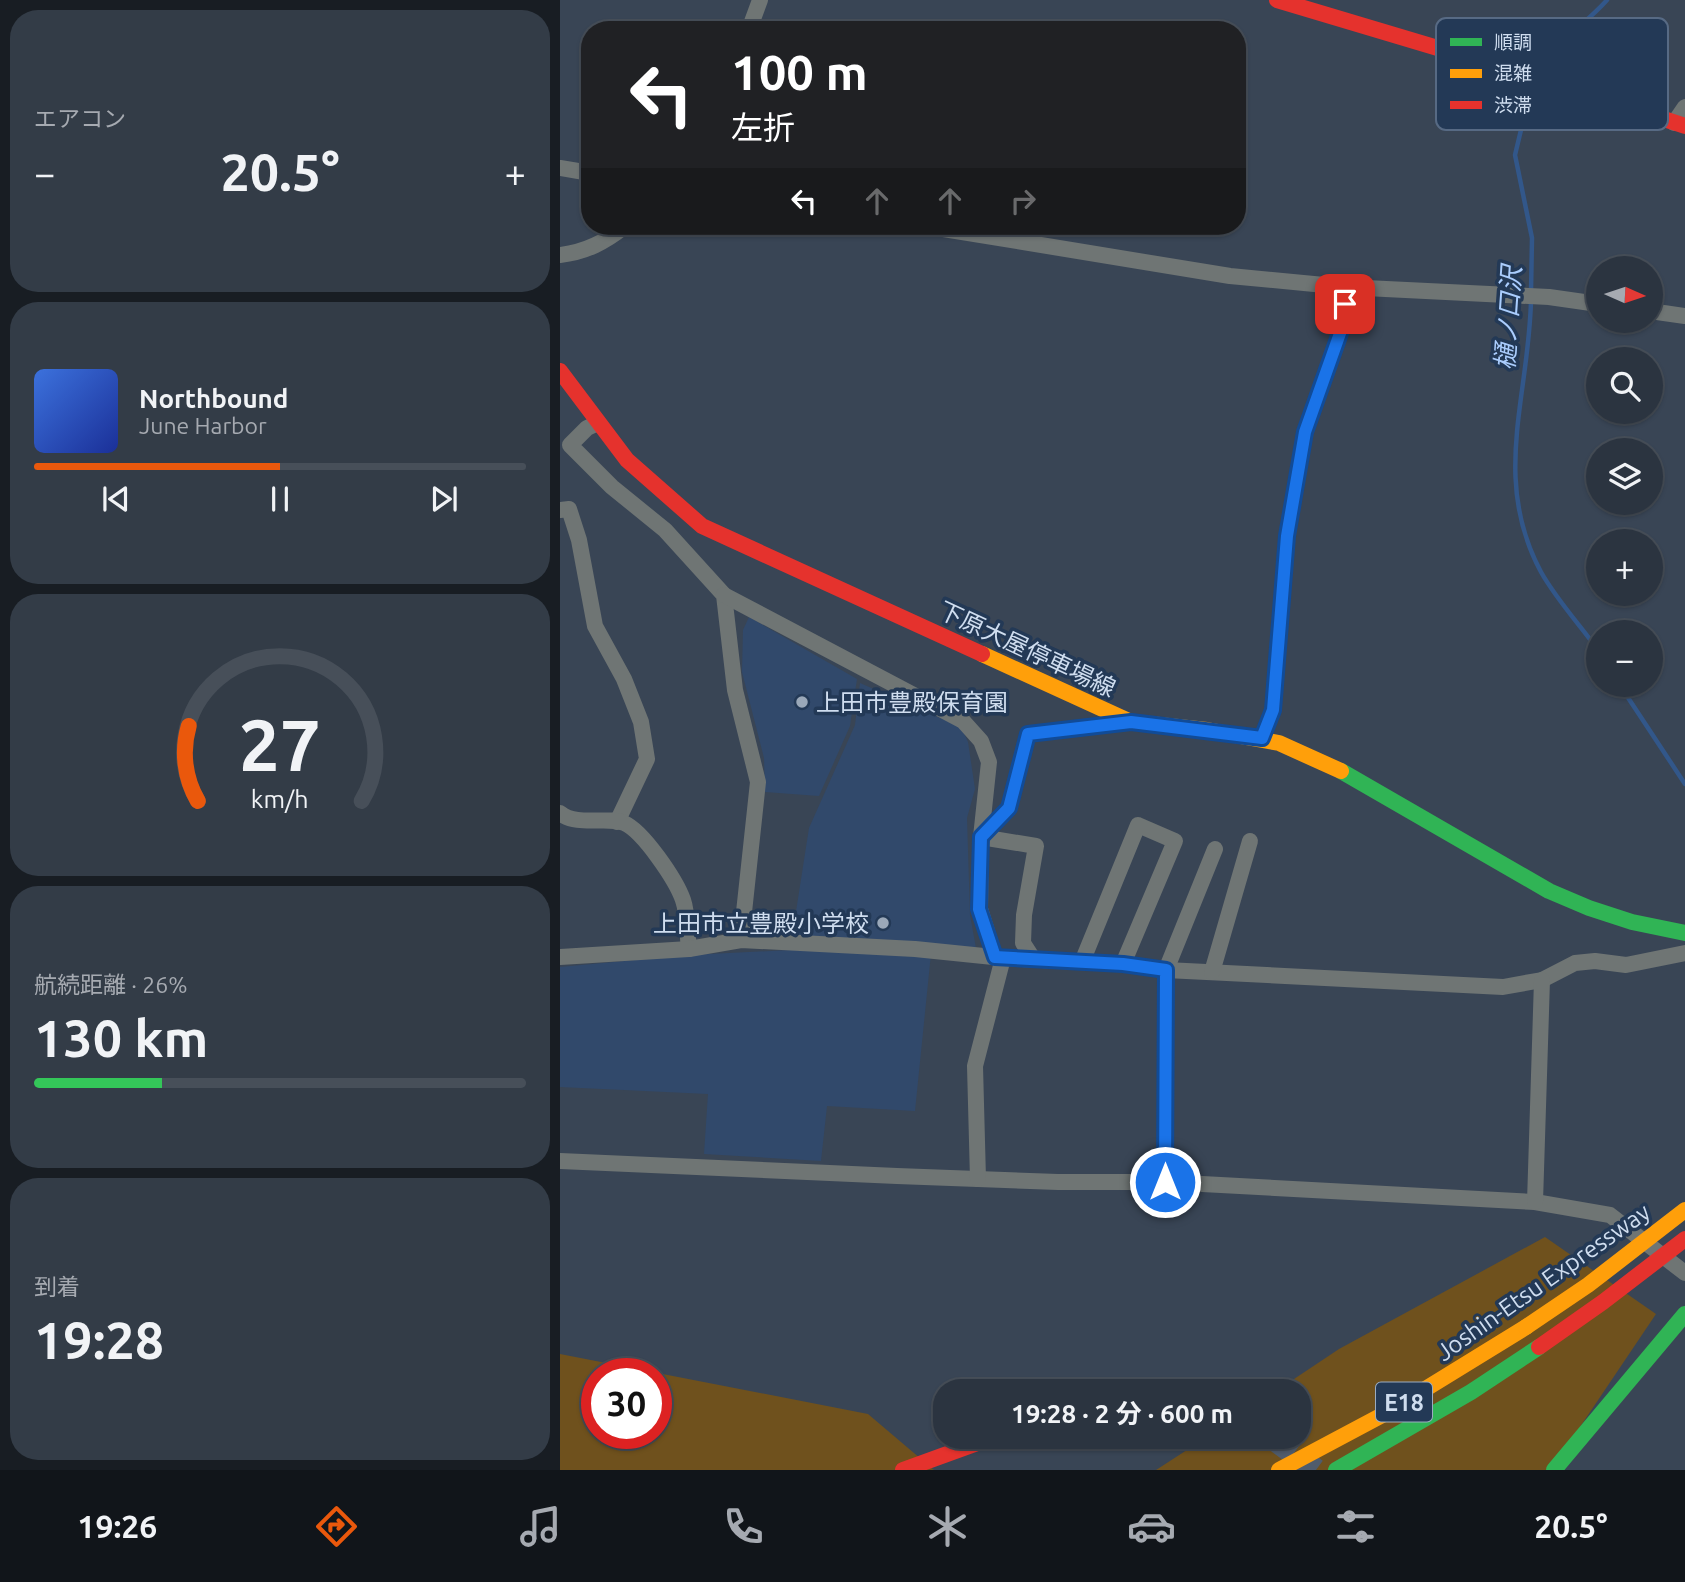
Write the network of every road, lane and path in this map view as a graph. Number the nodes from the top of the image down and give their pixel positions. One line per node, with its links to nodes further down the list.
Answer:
1 (760, 0): 3 (street)
2 (1277, 0): 4 (main road)
3 (752, 21)
4 (1436, 48)
5 (1685, 107): 6 (street)
6 (1679, 125)
7 (560, 168): 8 (street)
8 (581, 172)
9 (614, 235): 11 (street)
10 (980, 235): 12 (street)
11 (560, 256)
12 (1345, 287): 13 (street); 21 (street)
13 (1586, 303)
14 (1663, 313): 15 (street)
15 (1685, 316)
16 (560, 371): 17 (main road, 下原大屋停車場線)
17 (598, 422): 19 (street); 20 (main road, 下原大屋停車場線)
18 (560, 510): 23 (street)
19 (724, 596): 24 (street); 28 (street)
20 (1131, 722): 21 (main road, 下原大屋停車場線); 24 (street)
21 (1262, 738): 27 (main road, 下原大屋停車場線)
22 (560, 813): 23 (street)
23 (617, 822): 29 (street)
24 (981, 837): 32 (street); 33 (street)
25 (1250, 841): 37 (street)
26 (1215, 849): 36 (street)
27 (1685, 933)
28 (741, 940): 29 (street); 32 (street)
29 (689, 949): 31 (street)
30 (1685, 953): 38 (street)
31 (560, 957)
32 (999, 958): 33 (street); 40 (street)
33 (1034, 960): 34 (street)
34 (1082, 962): 35 (street); 35 (street)
35 (1123, 964): 36 (street)
36 (1166, 970): 37 (street); 41 (street)
37 (1212, 972): 38 (street)
38 (1542, 980): 42 (street)
39 (560, 1161): 40 (street)
40 (978, 1179): 41 (street)
41 (1165, 1182): 42 (street)
42 (1535, 1202): 45 (street)
43 (1685, 1210): 49 (main road, Joshin-Etsu Expressway / E18, bridge)
44 (1685, 1239): 50 (main road, Joshin-Etsu Expressway / E18, bridge)
45 (1685, 1272)
46 (1685, 1314): 51 (main road)
47 (961, 1449): 48 (main road)
48 (903, 1470)
49 (1279, 1470)
50 (1336, 1470)
51 (1554, 1470)

